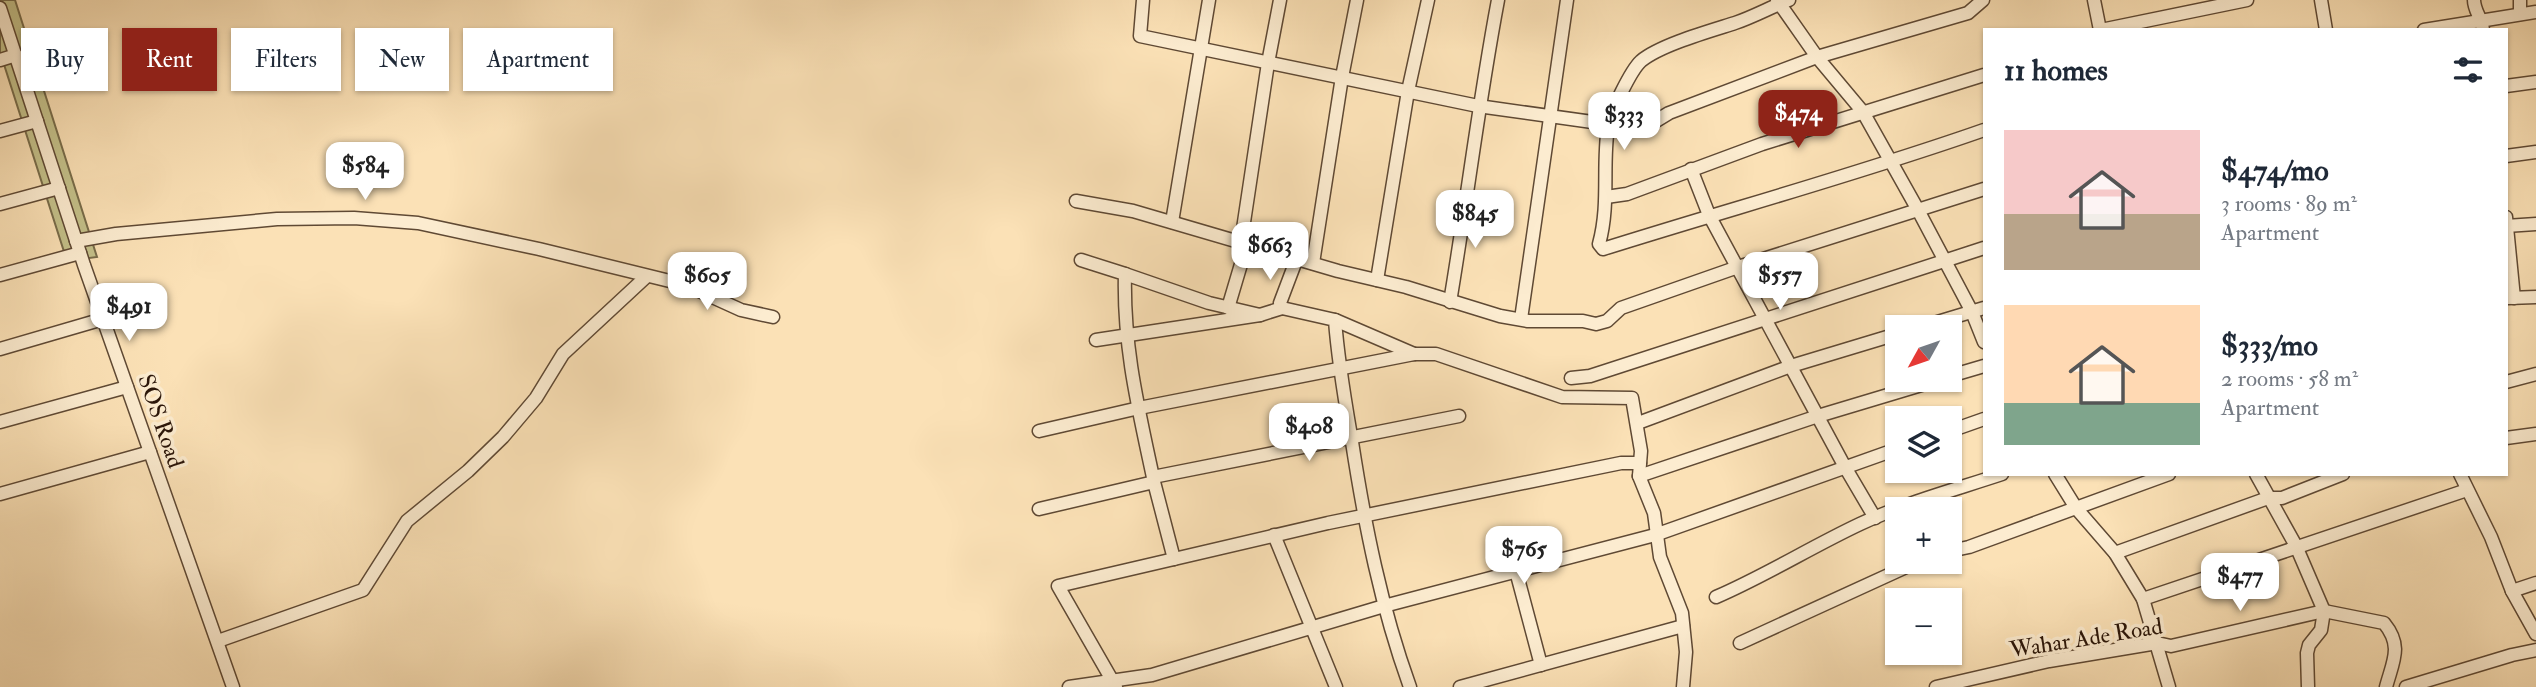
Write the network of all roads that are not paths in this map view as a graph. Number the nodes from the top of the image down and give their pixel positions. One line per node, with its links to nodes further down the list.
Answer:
1 (1143, 0): 23 (street)
2 (1209, 0): 23 (street)
3 (1280, 0): 27 (street)
4 (1357, 0): 29 (street)
5 (1428, 0): 32 (street)
6 (1498, 0): 33 (street)
7 (1567, 0): 35 (street)
8 (1983, 0): 25 (street)
9 (2094, 0): 19 (street)
10 (2247, 0): 20 (street)
11 (2321, 0): 21 (street)
12 (2474, 0): 18 (street)
13 (2520, 0): 17 (street)
14 (1782, 1): 25 (street); 37 (street)
15 (0, 8): 24 (street, SOS Road)
16 (2536, 12): 17 (street)
17 (2520, 14): 18 (street)
18 (2482, 24): 22 (street)
19 (2101, 28)
20 (2111, 28)
21 (2326, 28)
22 (2443, 28)
23 (1200, 47): 27 (street); 51 (street)
24 (16, 55): 26 (street); 36 (street, SOS Road)
25 (1817, 57): 34 (street); 37 (street)
26 (0, 60)
27 (1268, 63): 29 (street); 54 (street)
28 (1983, 75): 34 (street)
29 (1342, 77): 32 (street); 61 (street)
30 (2536, 82): 31 (street)
31 (2508, 86)
32 (1408, 92): 33 (street); 66 (street)
33 (1478, 106): 35 (street); 69 (street)
34 (1863, 112): 42 (street); 43 (street)
35 (1549, 116): 37 (street); 76 (street)
36 (37, 121): 39 (street); 44 (street, SOS Road)
37 (1608, 125): 46 (street)
38 (1983, 130): 42 (street)
39 (0, 131)
40 (2536, 152): 41 (street)
41 (2508, 156)
42 (1892, 162): 49 (street); 50 (street)
43 (1690, 169): 46 (street); 50 (street)
44 (59, 188): 48 (street); 55 (street, SOS Road)
45 (1983, 189): 49 (street)
46 (1606, 197): 50 (street)
47 (1076, 201): 51 (street)
48 (0, 204)
49 (1918, 210): 60 (street); 62 (street)
50 (1709, 215): 62 (street)
51 (1172, 222): 54 (street)
52 (2508, 223): 53 (street)
53 (2536, 224)
54 (1244, 242): 57 (street); 70 (street)
55 (78, 247): 64 (street); 65 (street); 75 (street, SOS Road)
56 (1983, 248): 60 (street)
57 (1297, 258): 61 (street); 71 (street)
58 (1081, 260): 63 (street)
59 (2508, 260): 68 (street)
60 (1945, 262): 72 (street); 78 (street)
61 (1313, 263): 66 (street)
62 (1738, 267): 76 (street); 78 (street)
63 (1125, 274): 70 (street); 79 (street)
64 (0, 275)
65 (647, 276): 74 (street); 140 (street)
66 (1377, 280): 69 (street)
67 (2536, 297): 68 (street)
68 (2510, 298)
69 (1450, 302): 76 (street)
70 (1228, 308): 73 (street)
71 (1282, 308): 73 (street); 77 (street)
72 (1978, 310): 80 (street)
73 (1260, 315): 79 (street)
74 (773, 317)
75 (103, 319): 83 (street); 92 (street, SOS Road)
76 (1521, 319)
77 (1335, 320): 84 (street); 87 (street)
78 (1765, 321): 85 (street); 90 (street)
79 (1126, 335): 82 (street); 94 (street)
80 (1983, 337)
81 (1885, 338): 85 (street)
82 (1096, 340)
83 (0, 349)
84 (1414, 354): 87 (street); 99 (street)
85 (1791, 366): 96 (street); 99 (street)
86 (1983, 366): 88 (street)
87 (1339, 369): 94 (street); 103 (street)
88 (1962, 372)
89 (2536, 374): 91 (street)
90 (1571, 378)
91 (2508, 381)
92 (127, 387): 98 (street); 105 (street, SOS Road)
93 (1898, 392): 96 (street)
94 (1139, 408): 101 (street); 115 (street)
95 (1459, 416): 103 (street)
96 (1818, 416): 107 (street); 108 (street)
97 (1983, 419): 100 (street)
98 (0, 422)
99 (1637, 424): 108 (street)
100 (1962, 427)
101 (1039, 431)
102 (2536, 434): 104 (street)
103 (1351, 438): 115 (street); 121 (street)
104 (2508, 438)
105 (150, 452): 117 (street); 140 (street, SOS Road)
106 (1885, 453): 107 (street)
107 (1845, 467): 122 (street); 124 (street)
108 (1640, 470): 121 (street); 124 (street)
109 (1996, 476): 122 (street)
110 (2056, 476): 119 (street)
111 (2164, 476): 119 (street)
112 (2257, 476): 118 (street)
113 (2338, 476): 118 (street)
114 (2461, 476): 116 (street)
115 (1154, 480): 120 (street); 128 (street)
116 (2467, 490): 125 (street); 132 (street)
117 (0, 494)
118 (2268, 498): 125 (street); 127 (street)
119 (2076, 508): 126 (street); 127 (street)
120 (1039, 509)
121 (1363, 515): 123 (street); 135 (street)
122 (1875, 517): 133 (street)
123 (1274, 535): 128 (street); 138 (street)
124 (1655, 535): 129 (street); 137 (street)
125 (2296, 546): 134 (street); 136 (street)
126 (1962, 548)
127 (2115, 553): 134 (street)
128 (1174, 559): 145 (street)
129 (1516, 571): 135 (street); 144 (street)
130 (1891, 574): 141 (street)
131 (2536, 583): 132 (street)
132 (2512, 591): 139 (street)
133 (1716, 597)
134 (2143, 599): 142 (street)
135 (1384, 606): 138 (street); 149 (street)
136 (2324, 611): 142 (street, Wahar Ade Road); 154 (street); 155 (street)
137 (1684, 626): 144 (street); 151 (street)
138 (1312, 628): 145 (street); 148 (street)
139 (2536, 634)
140 (218, 641): 146 (street, SOS Road)
141 (1740, 643)
142 (2157, 643): 152 (street, Wahar Ade Road); 153 (street)
143 (2536, 650): 156 (street)
144 (1541, 665): 150 (street)
145 (1115, 684): 147 (street)
146 (233, 687)
147 (1069, 687)
148 (1336, 687)
149 (1410, 687)
150 (1460, 687)
151 (1683, 687)
152 (1936, 687)
153 (2169, 687)
154 (2308, 687)
155 (2386, 687)
156 (2406, 687)

